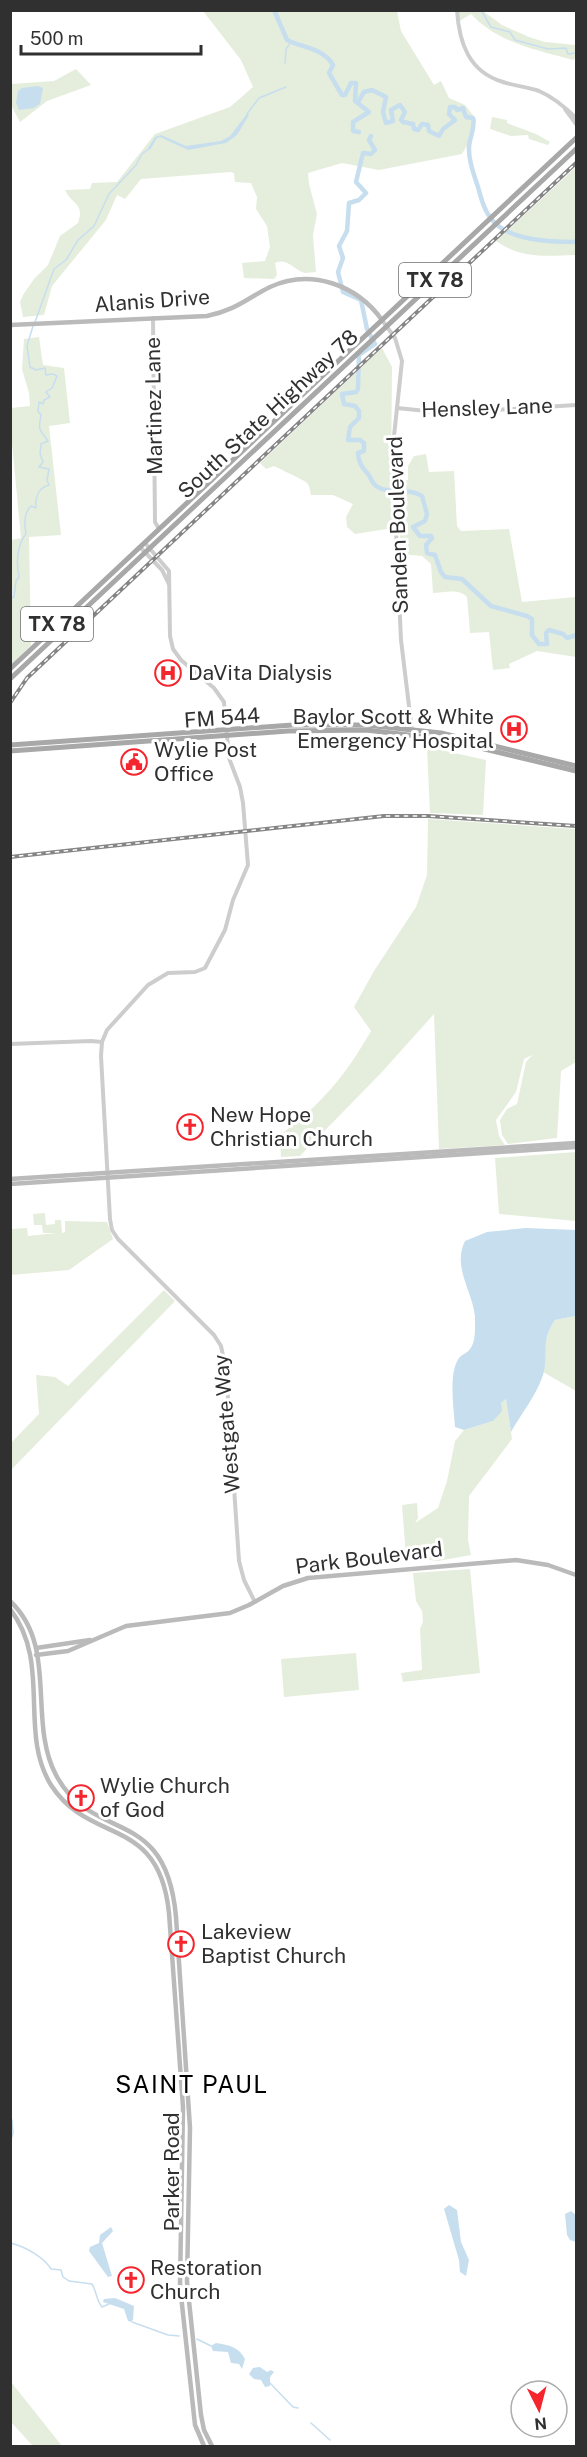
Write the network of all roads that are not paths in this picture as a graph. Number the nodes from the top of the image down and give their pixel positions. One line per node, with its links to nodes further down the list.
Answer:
1 (457, 10): 2 (street)
2 (574, 117): 3 (street)
3 (576, 124)
4 (576, 138): 7 (main road, South State Highway 78 / TX 78)
5 (576, 148): 7 (main road, South State Highway 78 / TX 78)
6 (153, 318): 7 (main road, Alanis Drive); 8 (main road, Alanis Drive); 11 (street, Martinez Lane)
7 (385, 322): 10 (street, Sanden Boulevard); 11 (main road, South State Highway 78 / TX 78); 12 (main road, South State Highway 78 / TX 78)
8 (10, 325)
9 (576, 405): 10 (street, Hensley Lane)
10 (397, 408): 18 (street, Sanden Boulevard)
11 (159, 529): 12 (main road, South State Highway 78 / TX 78)
12 (145, 547): 13 (main road, South State Highway 78 / TX 78); 14 (main road, South State Highway 78 / TX 78); 17 (street)
13 (105, 579): 14 (main road); 15 (main road, South State Highway 78 / TX 78)
14 (110, 584): 16 (main road, South State Highway 78 / TX 78)
15 (10, 669)
16 (10, 679)
17 (228, 732): 18 (main road, FM 544 / FM 544); 20 (main road, FM 544 / FM 544); 25 (street)
18 (412, 732): 22 (main road, FM 544 / FM 544)
19 (10, 745): 20 (main road, FM 544 / FM 544)
20 (41, 745): 21 (main road, FM 544 / FM 544)
21 (10, 751)
22 (534, 758): 23 (main road, FM 544 / FM 544); 24 (main road, FM 544 / FM 544)
23 (576, 766)
24 (576, 771)
25 (102, 1042): 26 (street); 32 (street, Westgate Way)
26 (10, 1044)
27 (576, 1145): 29 (main road)
28 (344, 1157): 29 (main road); 30 (main road); 31 (main road)
29 (372, 1158): 31 (main road)
30 (327, 1162)
31 (268, 1165): 32 (main road)
32 (107, 1175): 33 (main road); 36 (street, Westgate Way)
33 (10, 1181)
34 (576, 1575): 36 (main road, Park Boulevard)
35 (10, 1601): 40 (main road, Parker Road)
36 (255, 1602): 38 (main road, Park Boulevard)
37 (10, 1609): 39 (main road, Parker Road)
38 (101, 1636): 40 (main road, Park Boulevard); 41 (main road, Park Boulevard)
39 (31, 1648): 40 (main road, Park Boulevard); 42 (main road, Parker Road)
40 (37, 1648): 41 (main road, Parker Road)
41 (39, 1655): 42 (main road, Park Boulevard); 44 (main road, Parker Road)
42 (32, 1656): 43 (main road, Parker Road)
43 (204, 2446)
44 (212, 2446)

